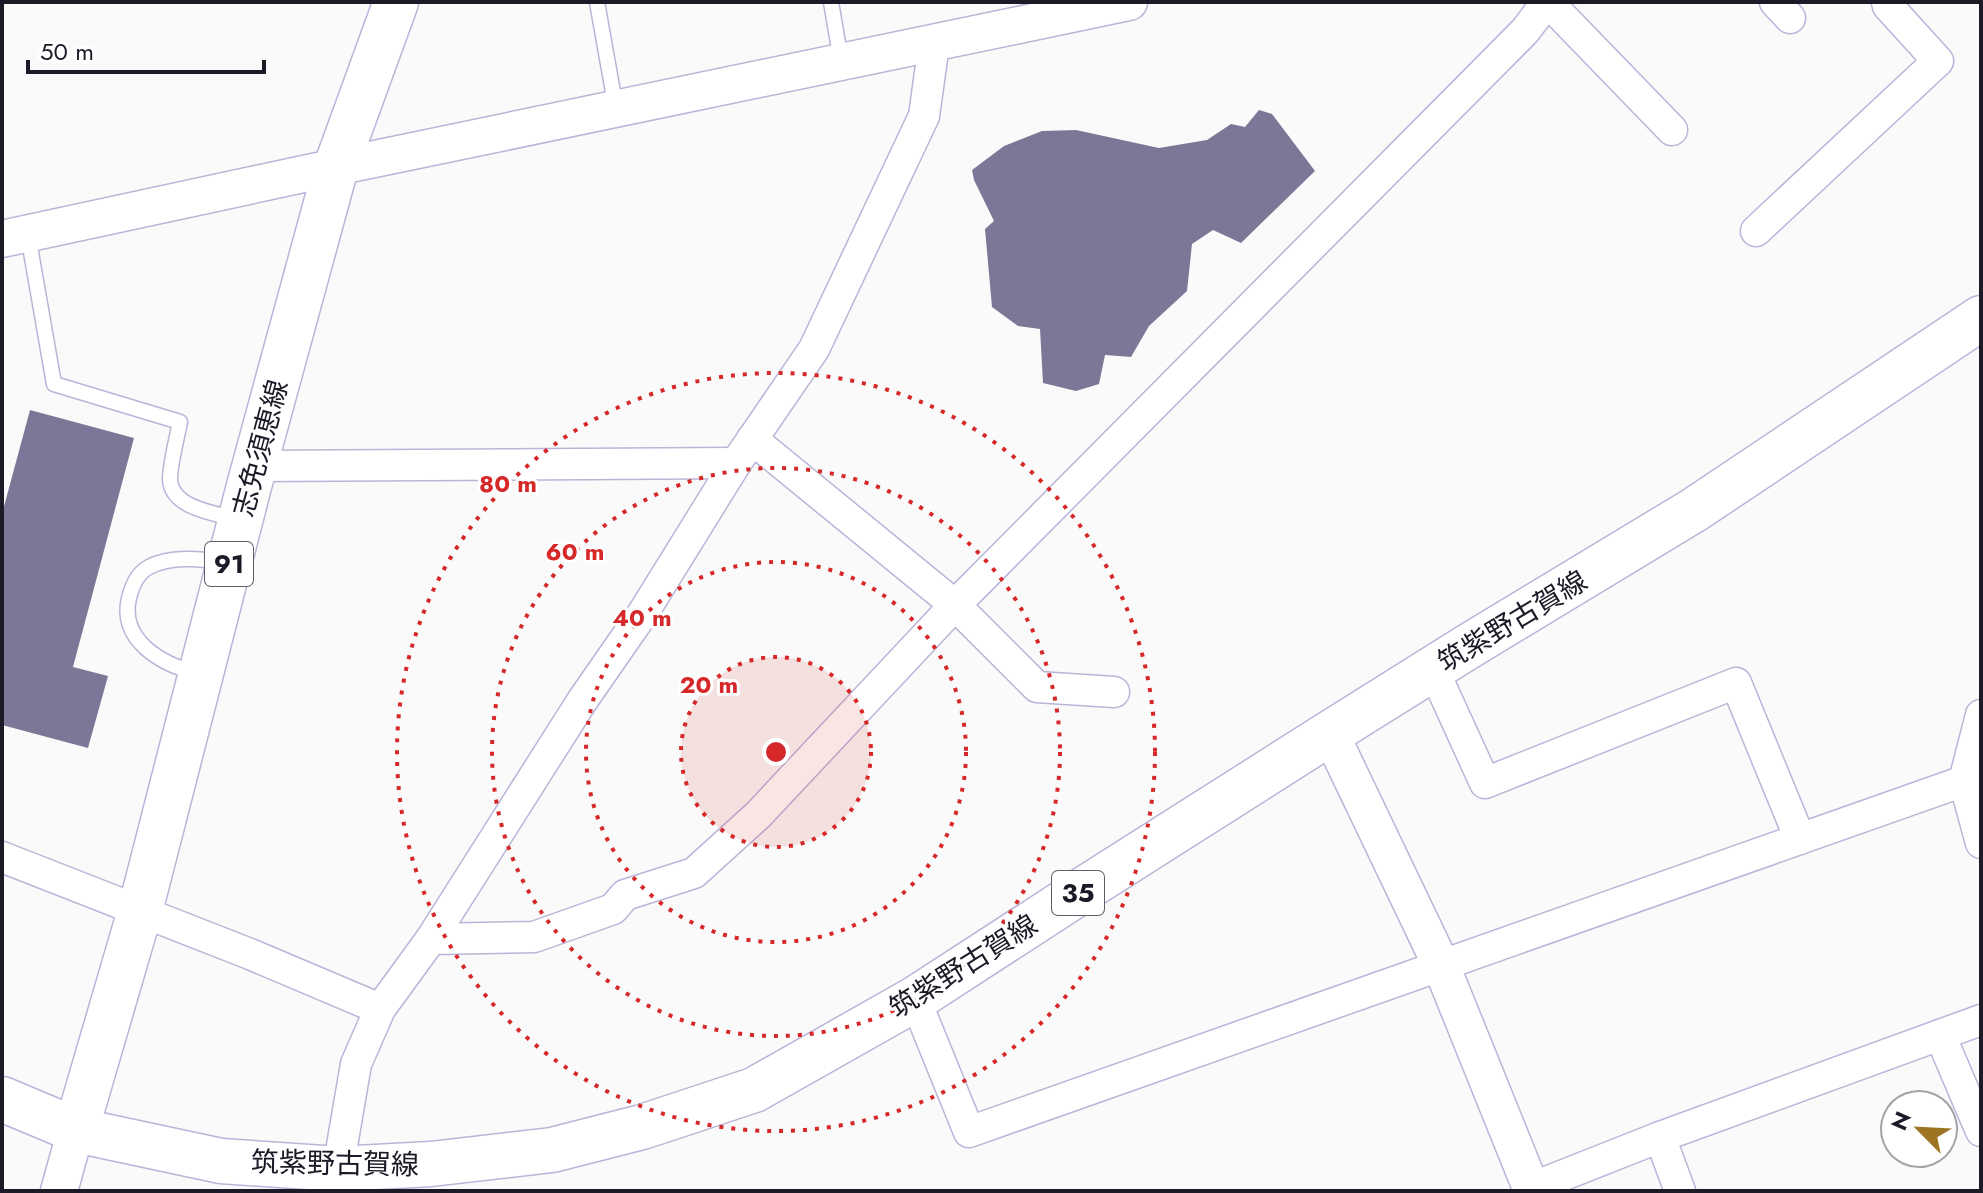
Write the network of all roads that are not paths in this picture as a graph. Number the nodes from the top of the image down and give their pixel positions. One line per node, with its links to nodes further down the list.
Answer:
1 (396, 2): 11 (main road, 志免須恵線 / 91)
2 (597, 2): 9 (lane)
3 (831, 2): 8 (lane)
4 (1129, 2): 7 (street)
5 (1548, 2): 10 (street); 19 (street)
6 (1887, 2): 12 (street)
7 (934, 44): 8 (street); 15 (street)
8 (841, 63): 9 (street)
9 (616, 109): 11 (street)
10 (1672, 130)
11 (336, 167): 13 (street); 16 (main road, 志免須恵線 / 91)
12 (1756, 231)
13 (15, 236): 17 (lane)
14 (1981, 318): 20 (main road, 筑紫野古賀線 / 35)
15 (744, 451): 16 (street); 19 (street); 30 (street)
16 (254, 466): 17 (main road, 志免須恵線 / 91)
17 (240, 521): 18 (main road, 志免須恵線 / 91)
18 (228, 565): 21 (main road, 志免須恵線 / 91); 21 (lane)
19 (955, 605): 22 (street); 30 (street)
20 (1433, 669): 24 (main road, 筑紫野古賀線 / 35); 26 (street)
21 (200, 674): 29 (main road, 志免須恵線 / 91)
22 (1114, 692)
23 (1981, 715): 25 (street)
24 (1330, 733): 31 (street); 32 (main road, 筑紫野古賀線 / 35)
25 (1972, 778): 26 (street); 27 (street)
26 (1800, 839): 31 (street)
27 (1981, 843)
28 (2, 857): 29 (street)
29 (140, 911): 33 (street); 37 (main road, 志免須恵線 / 91)
30 (431, 939): 33 (street)
31 (1441, 965): 32 (street); 41 (street)
32 (915, 999): 40 (main road, 筑紫野古賀線 / 35)
33 (380, 1009): 40 (street)
34 (1981, 1020): 35 (street)
35 (1940, 1035): 38 (street); 39 (street)
36 (2, 1099): 37 (main road, 筑紫野古賀線 / 35)
37 (76, 1130): 40 (main road, 筑紫野古賀線 / 35); 42 (street)
38 (1981, 1131)
39 (1660, 1137): 41 (street); 43 (street)
40 (336, 1180)
41 (1531, 1190)
42 (59, 1191)
43 (1680, 1191)

